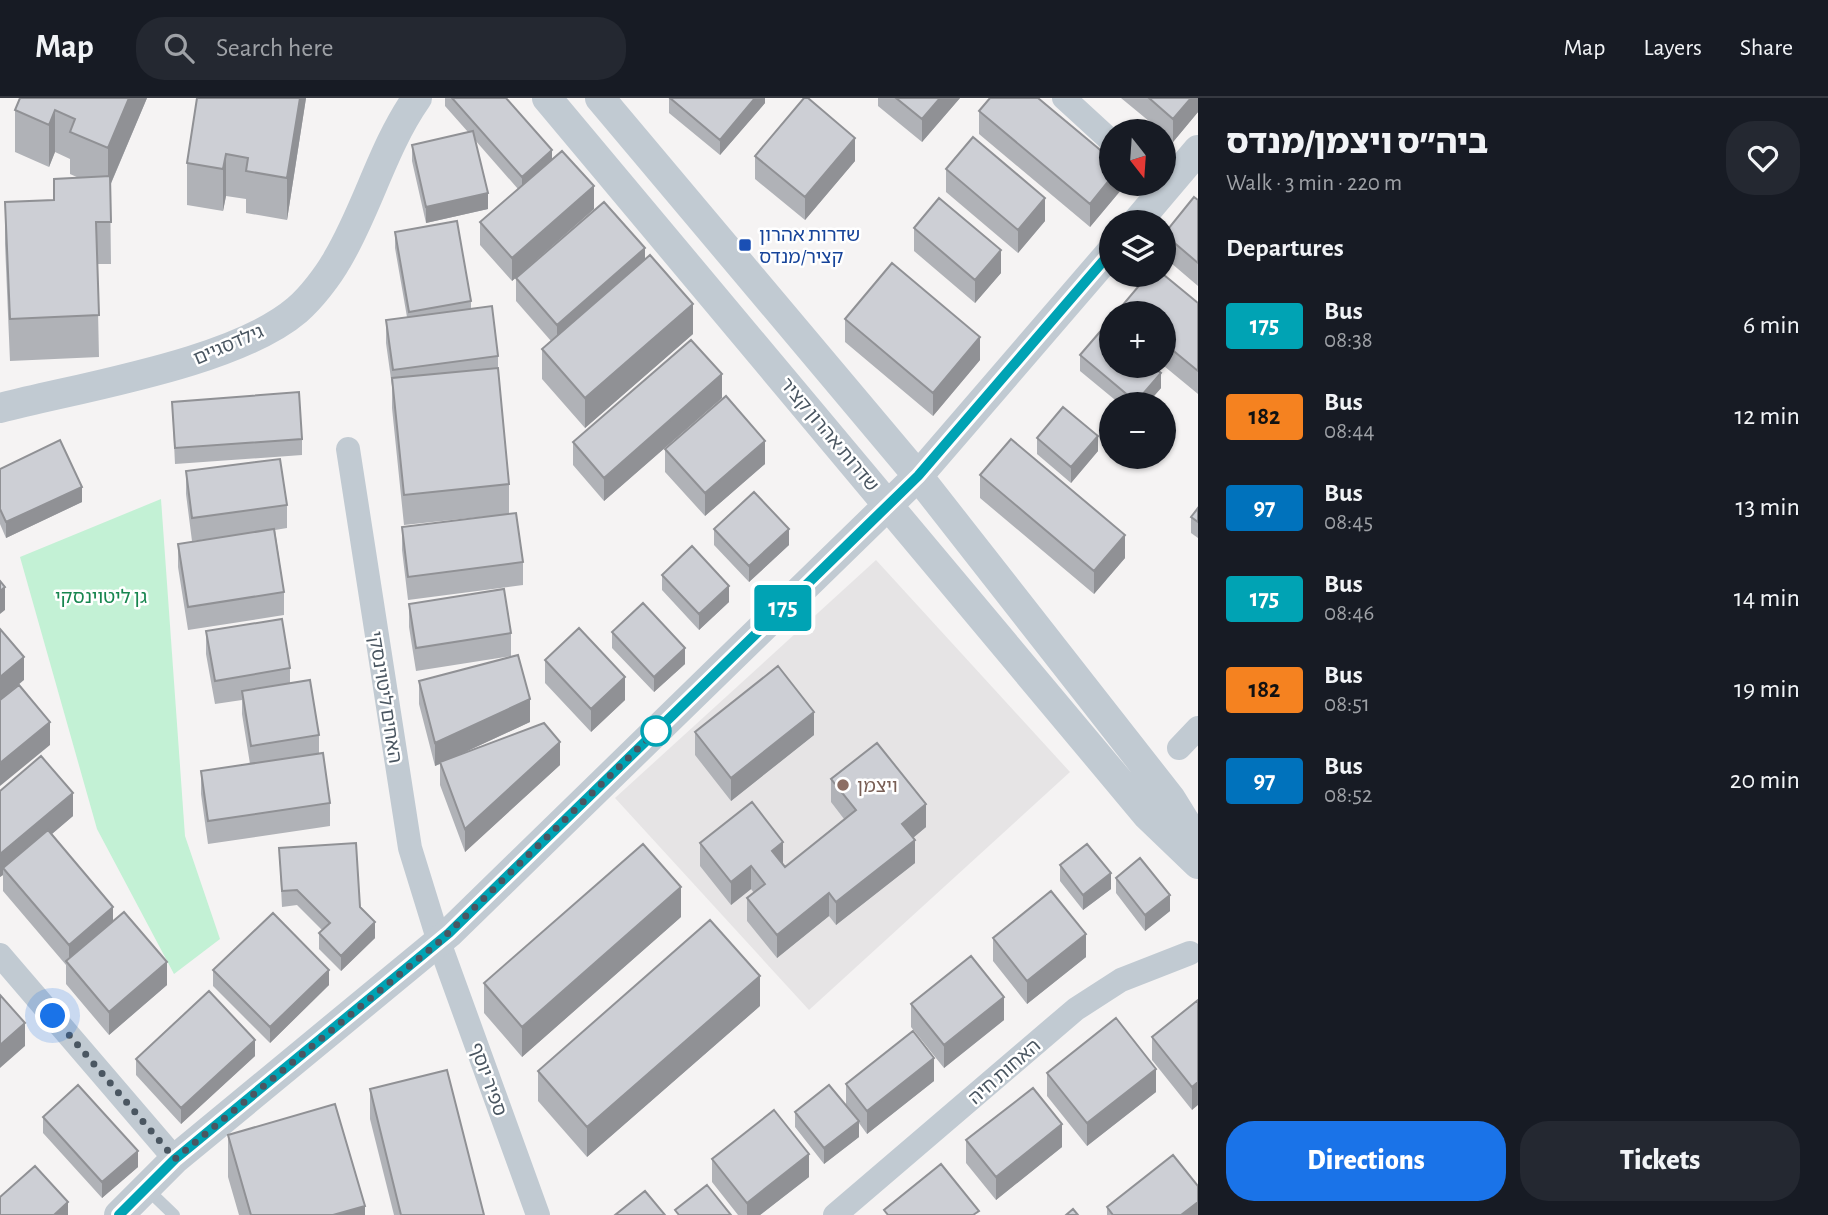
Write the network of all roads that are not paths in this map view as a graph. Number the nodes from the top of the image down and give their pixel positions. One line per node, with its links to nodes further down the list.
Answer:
1 (417, 98): 9 (street, גילדסגיים)
2 (547, 98): 12 (street, שדרות אהרון קציר)
3 (600, 98): 11 (street, שדרות אהרון קציר)
4 (1064, 98): 5 (street)
5 (1099, 130)
6 (1198, 150): 7 (street)
7 (1176, 172)
8 (1099, 266): 11 (street)
9 (0, 408)
10 (348, 449): 17 (street, האחים ליטוינסקי)
11 (918, 476): 12 (street); 15 (street, שדרות אהרון קציר)
12 (889, 504): 16 (street, שדרות אהרון קציר); 17 (street)
13 (1198, 728): 14 (street)
14 (1180, 748)
15 (1198, 843)
16 (1198, 864)
17 (439, 942): 20 (street); 24 (street, ספיר יוסף)
18 (1190, 953): 25 (street, האחות חיה)
19 (0, 955): 20 (street)
20 (175, 1159): 21 (street)
21 (147, 1189): 22 (street); 23 (lane)
22 (119, 1215)
23 (174, 1215)
24 (538, 1215)
25 (835, 1215)

